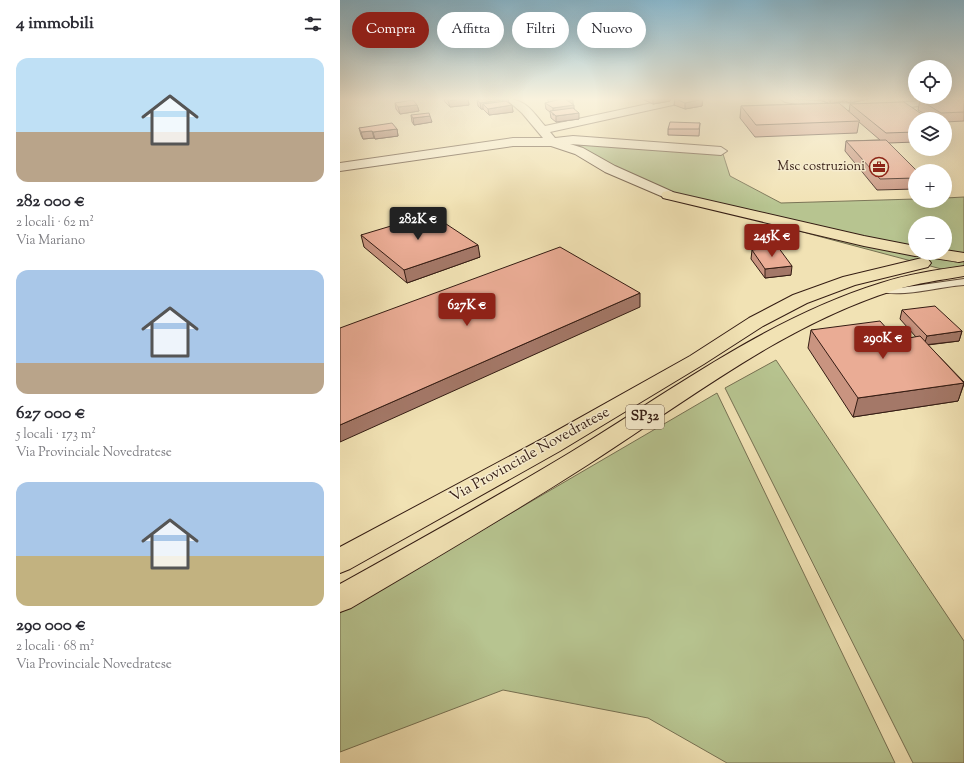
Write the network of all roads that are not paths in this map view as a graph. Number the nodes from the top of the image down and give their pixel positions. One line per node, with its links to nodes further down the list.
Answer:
1 (546, 135): 2 (street)
2 (552, 142): 3 (street); 4 (street); 5 (street)
3 (720, 151)
4 (340, 167)
5 (668, 194): 6 (main road)
6 (908, 249)
7 (952, 260): 8 (main road)
8 (962, 262): 10 (main road, Via Provinciale Novedratese / SP32); 11 (main road, Via Provinciale Novedratese / SP32)
9 (964, 282): 10 (lane, Via Provinciale Novedratese)
10 (878, 289): 12 (main road, Via Provinciale Novedratese / SP32)
11 (340, 561)
12 (340, 599)

